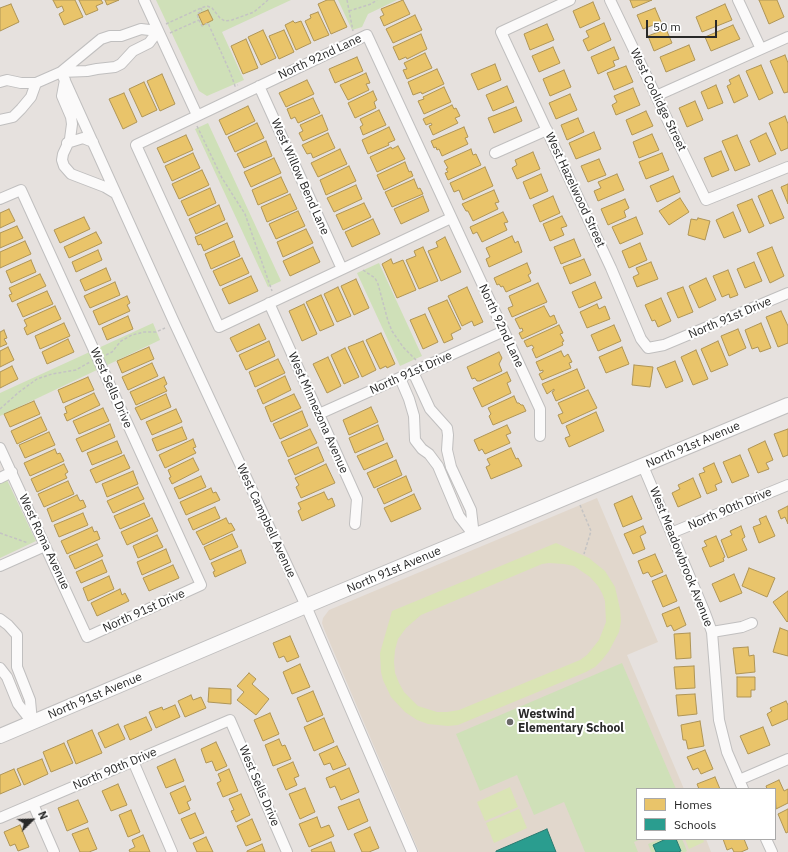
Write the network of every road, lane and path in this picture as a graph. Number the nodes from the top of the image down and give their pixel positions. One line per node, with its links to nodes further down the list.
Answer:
1 (144, 0): 11 (street)
2 (268, 0): 8 (path)
3 (347, 0): 9 (path)
4 (377, 0): 9 (path)
5 (570, 0): 26 (street, West Hazelwood Street)
6 (610, 0): 22 (street, West Coolidge Street)
7 (738, 0): 16 (street)
8 (201, 8): 10 (path); 12 (path)
9 (348, 12): 14 (path)
10 (200, 20): 12 (path); 21 (path)
11 (158, 31): 15 (street); 17 (street); 17 (street)
12 (170, 33): 15 (path)
13 (788, 37): 16 (street)
14 (358, 40): 20 (street, North 92nd Lane); 33 (street, North 92nd Lane)
15 (164, 45): 23 (street)
16 (761, 49): 22 (street)
17 (63, 76): 19 (street); 27 (street, West Campbell Avenue); 28 (street)
18 (0, 82): 19 (street)
19 (36, 83): 24 (street)
20 (259, 86): 21 (street, North 92nd Lane); 35 (street, West Willow Bend Lane)
21 (246, 92): 23 (street, North 92nd Lane)
22 (656, 96): 30 (street, West Coolidge Street)
23 (197, 116): 25 (street, North 92nd Lane)
24 (0, 120)
25 (185, 121): 37 (path); 38 (street, North 92nd Lane)
26 (547, 130): 29 (street); 41 (street, West Hazelwood Street)
27 (93, 142): 28 (street); 31 (street, West Campbell Avenue)
28 (67, 143): 31 (street)
29 (495, 153)
30 (788, 167)
31 (115, 192): 39 (street, West Campbell Avenue)
32 (0, 199): 42 (street, West Sells Drive)
33 (451, 218): 34 (street); 40 (street, North 92nd Lane)
34 (355, 263): 35 (street); 43 (path)
35 (342, 269): 37 (street)
36 (788, 293): 41 (street, North 91st Drive)
37 (280, 297): 38 (street)
38 (269, 303): 48 (street, West Minnezona Avenue)
39 (175, 324): 42 (path); 66 (street, West Campbell Avenue)
40 (504, 331): 43 (street, North 91st Drive); 50 (street, North 92nd Lane)
41 (648, 348)
42 (98, 358): 46 (path); 65 (street, West Sells Drive)
43 (417, 370): 44 (street, North 91st Drive); 47 (street)
44 (400, 378): 48 (street, North 91st Drive); 49 (street)
45 (788, 405): 52 (main road, North 91st Avenue)
46 (0, 409)
47 (430, 409): 49 (street); 60 (street)
48 (319, 414): 57 (street, West Minnezona Avenue)
49 (414, 416): 60 (street)
50 (540, 436)
51 (0, 448): 53 (street, West Roma Avenue)
52 (643, 466): 56 (main road, North 91st Avenue); 59 (street, West Meadowbrook Avenue)
53 (12, 472): 54 (street); 61 (street, West Roma Avenue)
54 (0, 478)
55 (788, 484): 59 (street, North 90th Drive)
56 (576, 494): 60 (main road, North 91st Avenue); 63 (path)
57 (355, 524)
58 (0, 533): 62 (path)
59 (671, 533): 69 (street, West Meadowbrook Avenue)
60 (474, 536): 66 (main road, North 91st Avenue)
61 (45, 546): 62 (street); 70 (street, West Roma Avenue)
62 (32, 552): 64 (street)
63 (584, 554)
64 (0, 566)
65 (201, 585): 70 (street, North 91st Drive)
66 (306, 606): 73 (main road, North 91st Avenue); 84 (street, West Campbell Avenue)
67 (0, 620): 73 (street)
68 (752, 623): 69 (street)
69 (712, 632): 77 (street, West Meadowbrook Avenue)
70 (87, 637)
71 (0, 668): 73 (street)
72 (230, 720): 76 (street, North 90th Drive); 83 (street, West Sells Drive)
73 (32, 722): 74 (main road, North 91st Avenue)
74 (0, 736)
75 (788, 759): 77 (street)
76 (133, 761): 78 (street, North 90th Drive); 82 (street)
77 (741, 784)
78 (33, 804): 79 (street, North 90th Drive); 81 (street)
79 (0, 818)
80 (766, 840): 85 (street)
81 (54, 852)
82 (172, 852)
83 (287, 852)
84 (412, 852)
85 (772, 852)

